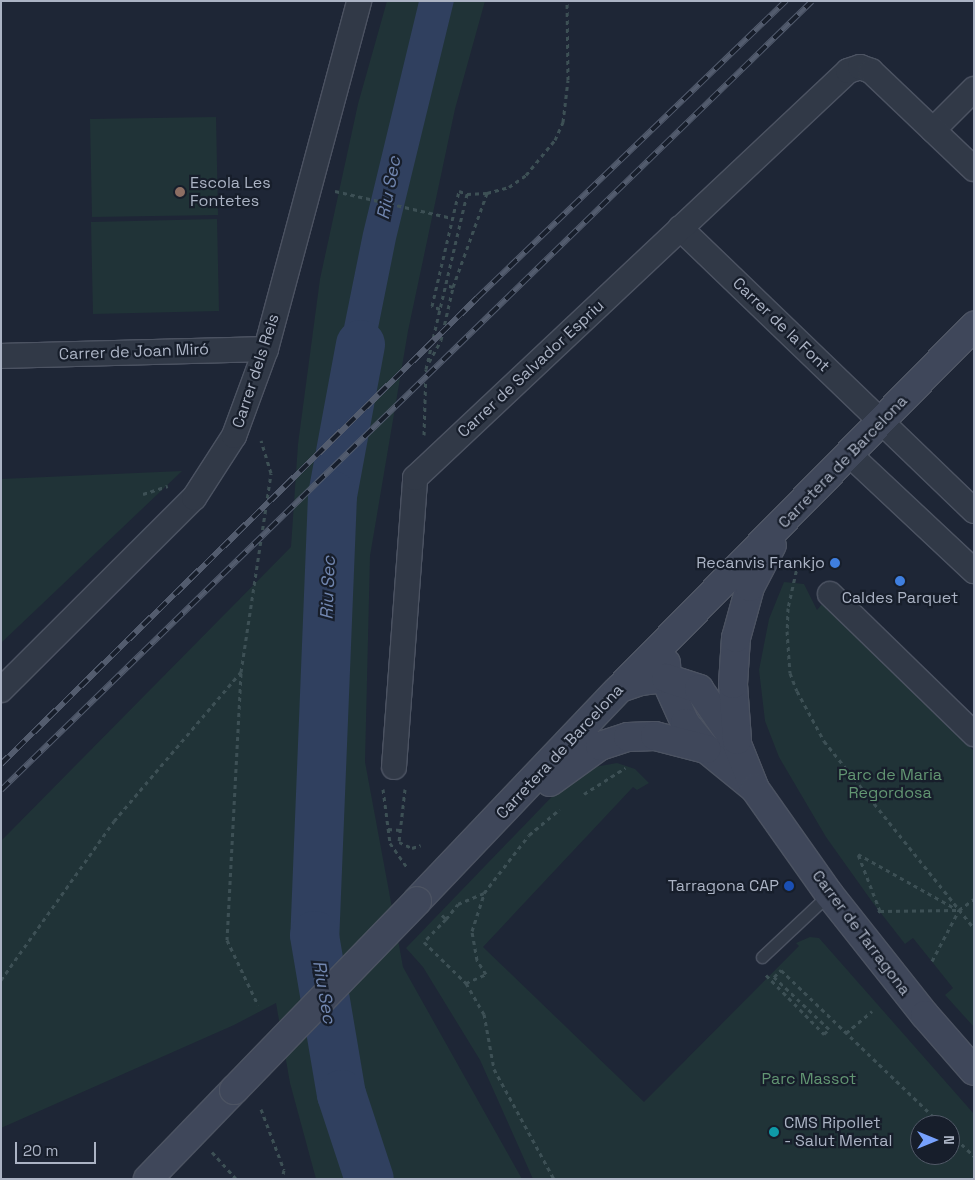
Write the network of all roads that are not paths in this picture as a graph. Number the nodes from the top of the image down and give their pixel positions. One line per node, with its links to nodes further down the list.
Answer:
1 (359, 1): 7 (street, Carrer dels Reis)
2 (974, 89): 3 (street)
3 (932, 130): 4 (street); 5 (street, Carrer de Salvador Espriu)
4 (974, 169)
5 (680, 228): 9 (street, Carrer de la Font); 22 (street, Carrer de Salvador Espriu)
6 (974, 326): 9 (main road, Carretera de Barcelona)
7 (266, 348): 8 (street, Carrer de Joan Miró); 18 (street, Carrer dels Reis)
8 (1, 356)
9 (883, 422): 10 (main road, Carretera de Barcelona); 11 (street, Carrer de la Font)
10 (850, 455): 12 (main road, Carretera de Barcelona); 13 (street)
11 (974, 511)
12 (786, 520): 15 (main road, Carretera de Barcelona); 20 (main road)
13 (974, 571)
14 (830, 594): 19 (street)
15 (666, 642): 16 (main road); 17 (main road, Carretera de Barcelona)
16 (666, 678): 17 (main road); 20 (main road); 21 (main road)
17 (619, 689): 24 (main road, Carretera de Barcelona)
18 (1, 690)
19 (974, 734)
20 (737, 744): 23 (main road)
21 (706, 749): 23 (main road); 24 (main road)
22 (394, 779)
23 (755, 789): 25 (main road, Carrer de Tarragona)
24 (495, 820): 28 (main road, Carretera de Barcelona, bridge)
25 (830, 894): 26 (lane); 27 (main road, Carrer de Tarragona)
26 (762, 957)
27 (974, 1071)
28 (148, 1179)

